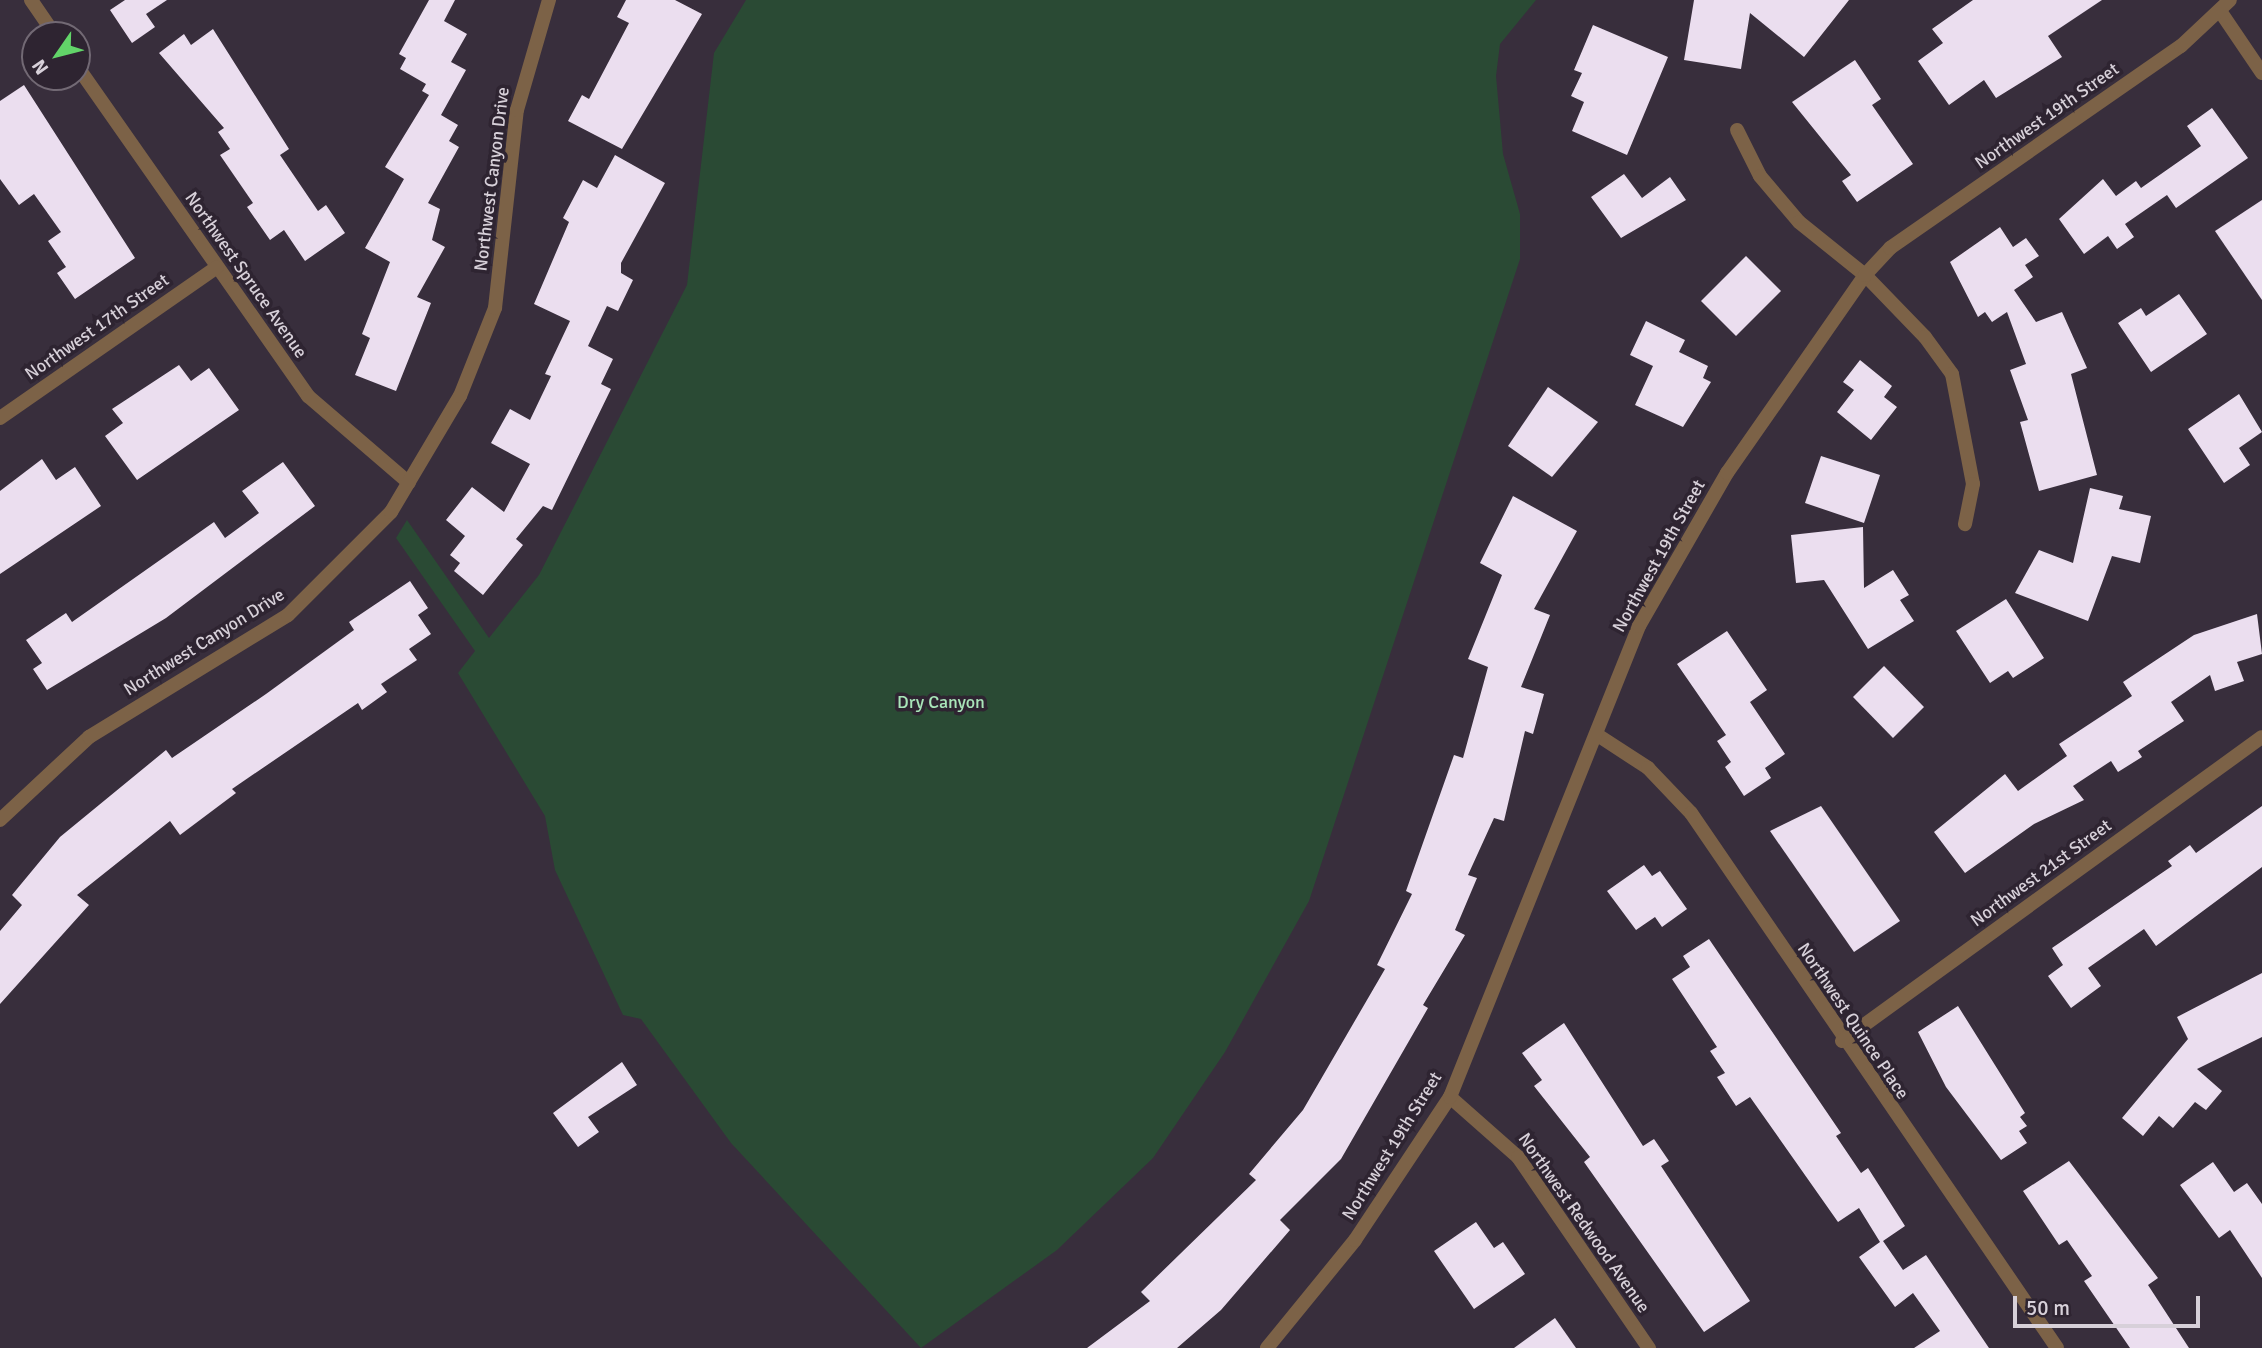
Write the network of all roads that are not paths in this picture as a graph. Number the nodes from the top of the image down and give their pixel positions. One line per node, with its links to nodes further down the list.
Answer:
1 (31, 0): 4 (street)
2 (549, 0): 11 (street, Northwest Canyon Drive)
3 (2225, 6): 5 (street); 9 (street, Northwest 19th Street)
4 (45, 21)
5 (2262, 72)
6 (91, 86): 8 (street, Northwest Spruce Avenue)
7 (1737, 130): 9 (street)
8 (217, 267): 10 (street, Northwest 17th Street); 11 (street, Northwest Spruce Avenue)
9 (1865, 275): 12 (street); 13 (street, Northwest 19th Street)
10 (0, 418)
11 (409, 483): 15 (street, Northwest Canyon Drive)
12 (1965, 524)
13 (1598, 736): 16 (street, Northwest Quince Place); 17 (street, Northwest 19th Street)
14 (2262, 737): 16 (street, Northwest 21st Street)
15 (0, 820)
16 (1842, 1041): 20 (street, Northwest Quince Place)
17 (1450, 1097): 18 (street, Northwest 19th Street); 19 (street, Northwest Redwood Avenue)
18 (1266, 1348)
19 (1649, 1348)
20 (2057, 1348)

